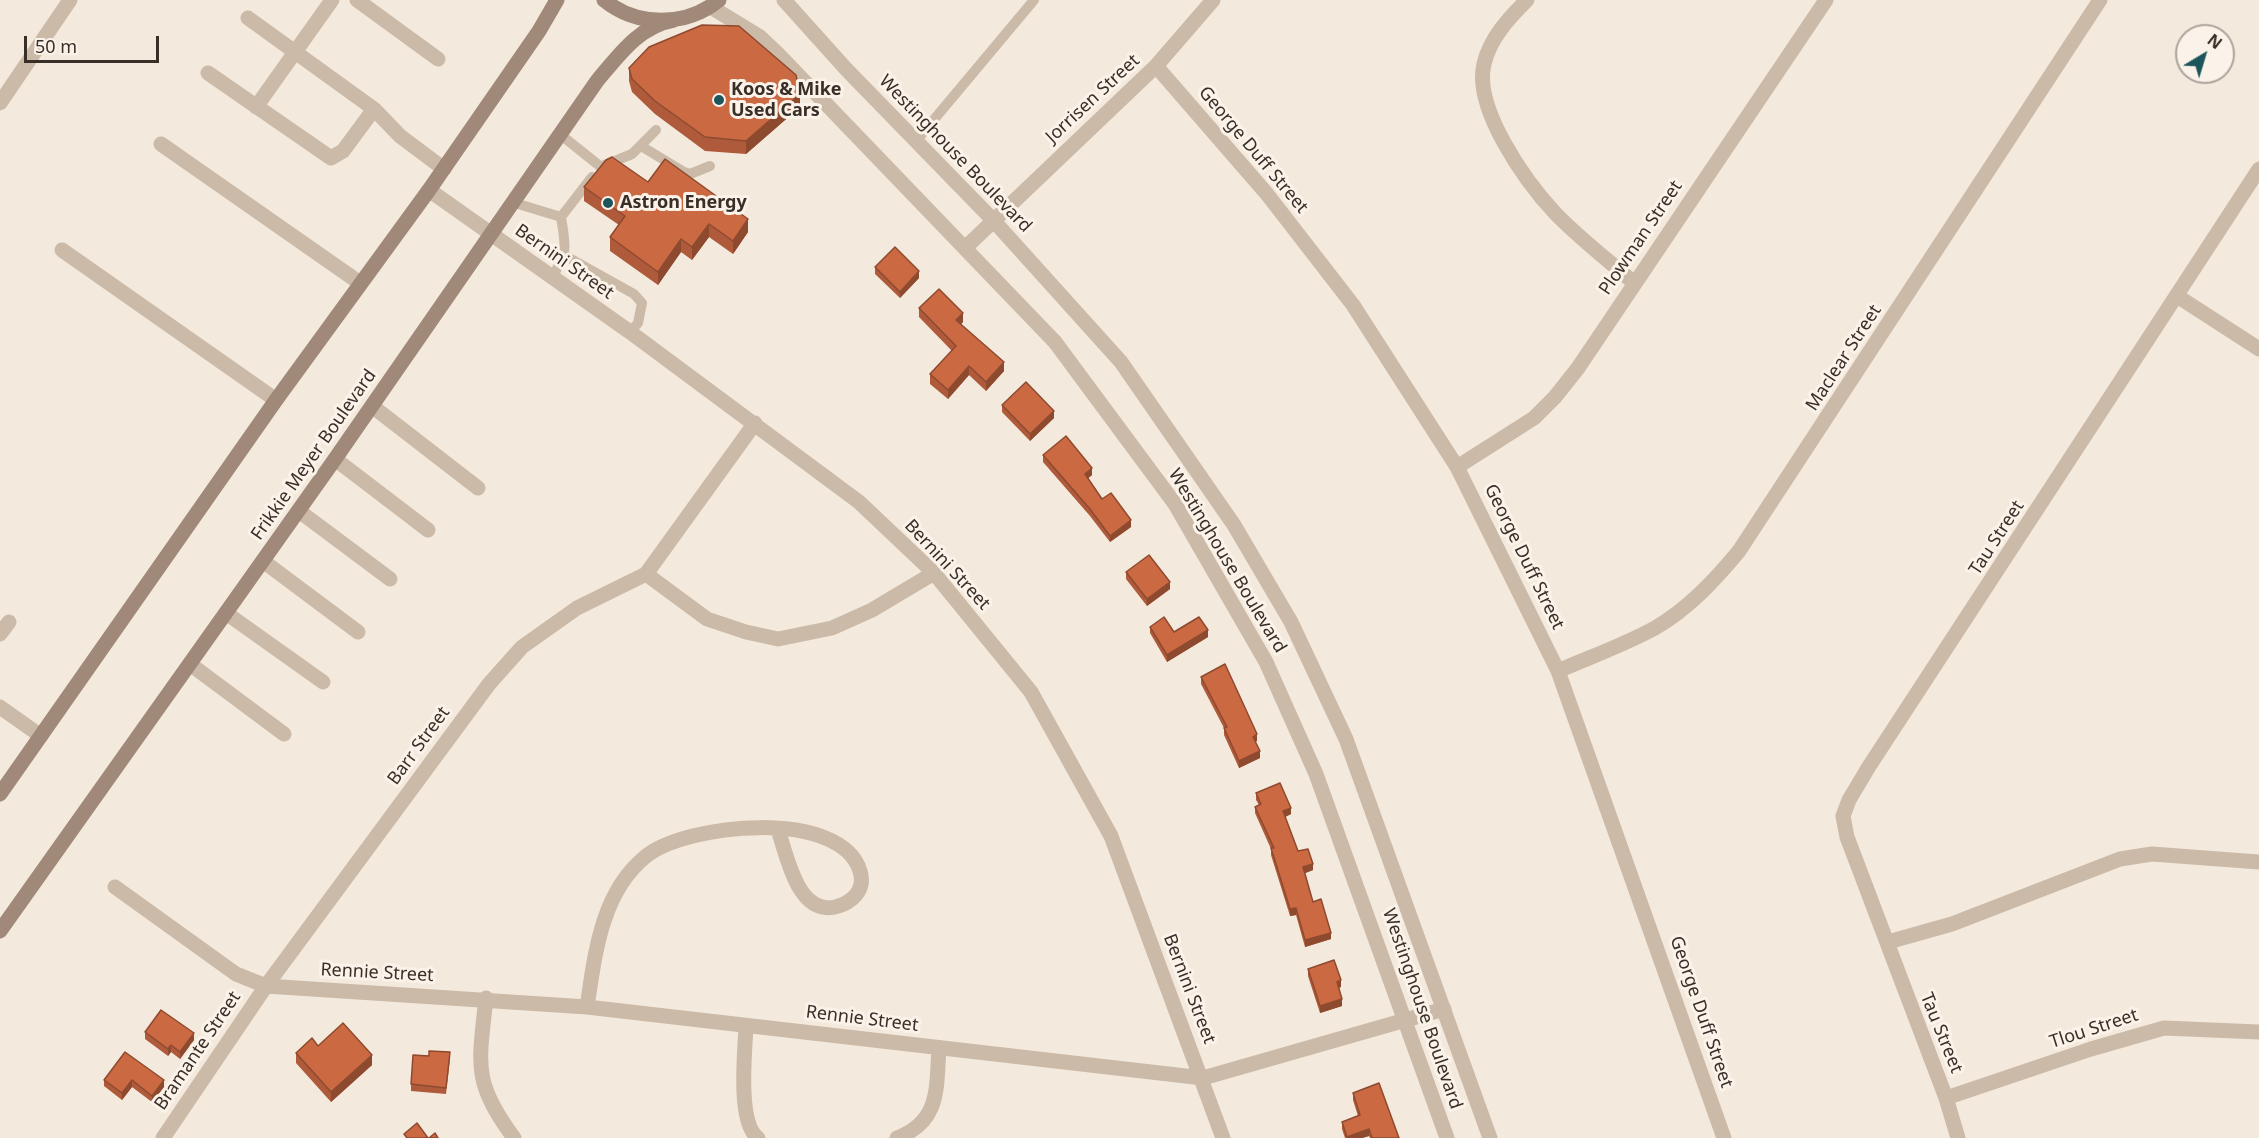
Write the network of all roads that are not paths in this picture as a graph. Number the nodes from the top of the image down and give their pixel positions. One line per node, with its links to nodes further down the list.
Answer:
1 (70, 0): 19 (street)
2 (332, 0): 15 (street)
3 (357, 0): 16 (street)
4 (557, 0): 29 (main road)
5 (604, 0): 14 (main road)
6 (784, 0): 24 (street, Westinghouse Boulevard)
7 (1034, 0): 24 (lane)
8 (1213, 0): 17 (street, Jorrisen Street)
9 (1527, 0): 41 (street)
10 (1826, 0): 41 (street, Plowman Street)
11 (2100, 0): 60 (street, Maclear Street)
12 (715, 4): 14 (main road, Frikkie Meyer Boulevard); 36 (street, Westinghouse Boulevard)
13 (248, 18): 15 (street)
14 (674, 20): 23 (main road, Frikkie Meyer Boulevard)
15 (295, 52): 20 (street); 21 (street)
16 (438, 59)
17 (1156, 66): 34 (street, Jorrisen Street); 49 (street, George Duff Street)
18 (208, 74): 20 (street)
19 (0, 103)
20 (256, 107): 21 (street)
21 (374, 109): 29 (street)
22 (657, 130): 26 (lane)
23 (561, 135): 28 (lane); 32 (main road, Frikkie Meyer Boulevard)
24 (916, 141): 34 (street, Westinghouse Boulevard)
25 (161, 144): 40 (street)
26 (641, 146): 27 (lane); 28 (lane)
27 (710, 166)
28 (601, 167): 33 (lane)
29 (444, 169): 31 (main road)
30 (2259, 169): 42 (street, Tau Street)
31 (429, 190): 35 (street, Bernini Street); 40 (main road)
32 (515, 203): 33 (lane); 35 (main road, Frikkie Meyer Boulevard)
33 (561, 217): 38 (lane)
34 (993, 220): 36 (street, Jorrisen Street); 74 (street, Westinghouse Boulevard)
35 (492, 234): 39 (street, Bernini Street); 46 (main road, Frikkie Meyer Boulevard)
36 (966, 248): 75 (street, Westinghouse Boulevard)
37 (62, 250): 45 (street)
38 (564, 255): 39 (lane); 43 (lane)
39 (552, 278): 43 (street, Bernini Street)
40 (360, 283): 45 (main road)
41 (1634, 283): 49 (street, Plowman Street)
42 (2177, 296): 44 (street); 70 (street, Tau Street)
43 (630, 332): 47 (street, Bernini Street)
44 (2259, 349)
45 (276, 400): 64 (main road)
46 (372, 406): 48 (main road, Frikkie Meyer Boulevard); 50 (street)
47 (755, 423): 54 (street, Bernini Street); 55 (street, Barr Street)
48 (335, 459): 51 (main road, Frikkie Meyer Boulevard); 52 (street)
49 (1457, 467): 60 (street, George Duff Street)
50 (478, 488)
51 (299, 511): 53 (main road, Frikkie Meyer Boulevard); 56 (street)
52 (428, 530)
53 (263, 561): 57 (main road, Frikkie Meyer Boulevard); 58 (street)
54 (934, 573): 55 (street); 79 (street, Bernini Street)
55 (646, 574): 71 (street, Barr Street)
56 (390, 579)
57 (226, 613): 59 (main road, Frikkie Meyer Boulevard); 61 (street)
58 (358, 632)
59 (190, 664): 63 (street); 69 (main road, Frikkie Meyer Boulevard)
60 (1558, 671): 88 (street, George Duff Street)
61 (323, 682)
62 (0, 707): 64 (street)
63 (284, 734)
64 (40, 736): 65 (main road)
65 (0, 794)
66 (778, 830): 66 (street); 73 (street)
67 (2259, 862): 70 (street)
68 (115, 886): 71 (street, Rennie Street)
69 (0, 932)
70 (1888, 942): 80 (street, Tau Street)
71 (266, 986): 72 (street, Rennie Street); 81 (street, Bramante Street)
72 (486, 998): 73 (street, Rennie Street); 82 (street)
73 (587, 1006): 76 (street, Rennie Street)
74 (1444, 1009): 75 (street, Rennie Street); 87 (street, Westinghouse Boulevard)
75 (1405, 1022): 79 (street, Rennie Street); 86 (street, Westinghouse Boulevard)
76 (746, 1026): 78 (street, Rennie Street); 83 (street)
77 (2259, 1032): 80 (street, Tlou Street)
78 (939, 1048): 79 (street, Rennie Street); 84 (street)
79 (1203, 1078): 85 (street, Bernini Street)
80 (1946, 1098): 89 (street, Tau Street)
81 (163, 1138)
82 (514, 1138)
83 (758, 1138)
84 (897, 1138)
85 (1223, 1138)
86 (1447, 1138)
87 (1490, 1138)
88 (1724, 1138)
89 (1958, 1138)

